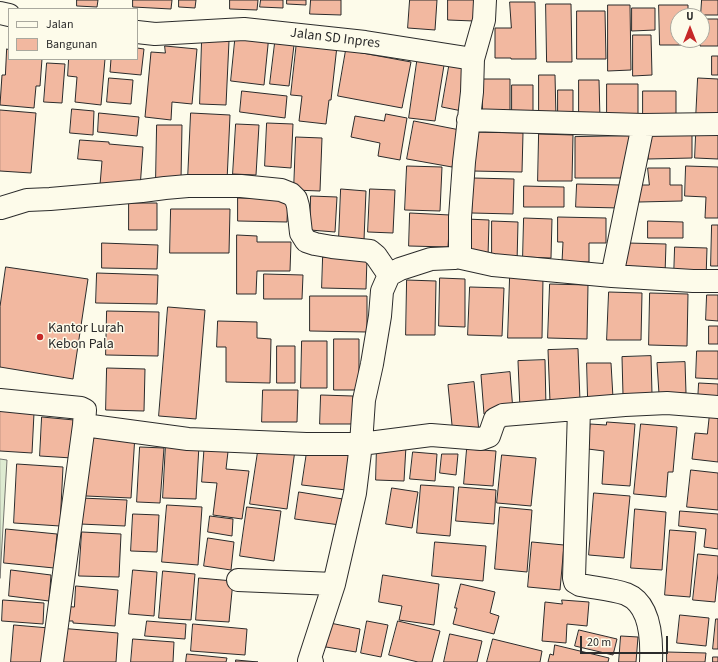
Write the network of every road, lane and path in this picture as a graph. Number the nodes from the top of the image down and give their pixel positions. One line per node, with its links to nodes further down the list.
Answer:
1 (485, 0): 3 (street)
2 (138, 32): 3 (street, Jalan SD Inpres)
3 (473, 59): 4 (street)
4 (468, 120): 6 (street); 8 (street)
5 (718, 124): 6 (street)
6 (643, 125): 10 (street)
7 (0, 211): 9 (street)
8 (457, 256): 9 (street); 10 (street)
9 (389, 275): 16 (street)
10 (612, 276): 11 (street)
11 (718, 281)
12 (0, 400): 15 (street)
13 (718, 407): 14 (street)
14 (579, 408): 16 (street); 21 (street)
15 (84, 425): 16 (street); 19 (street)
16 (361, 444): 18 (street)
17 (238, 580): 18 (street)
18 (334, 584): 20 (street)
19 (52, 662)
20 (310, 662)
21 (651, 662)

